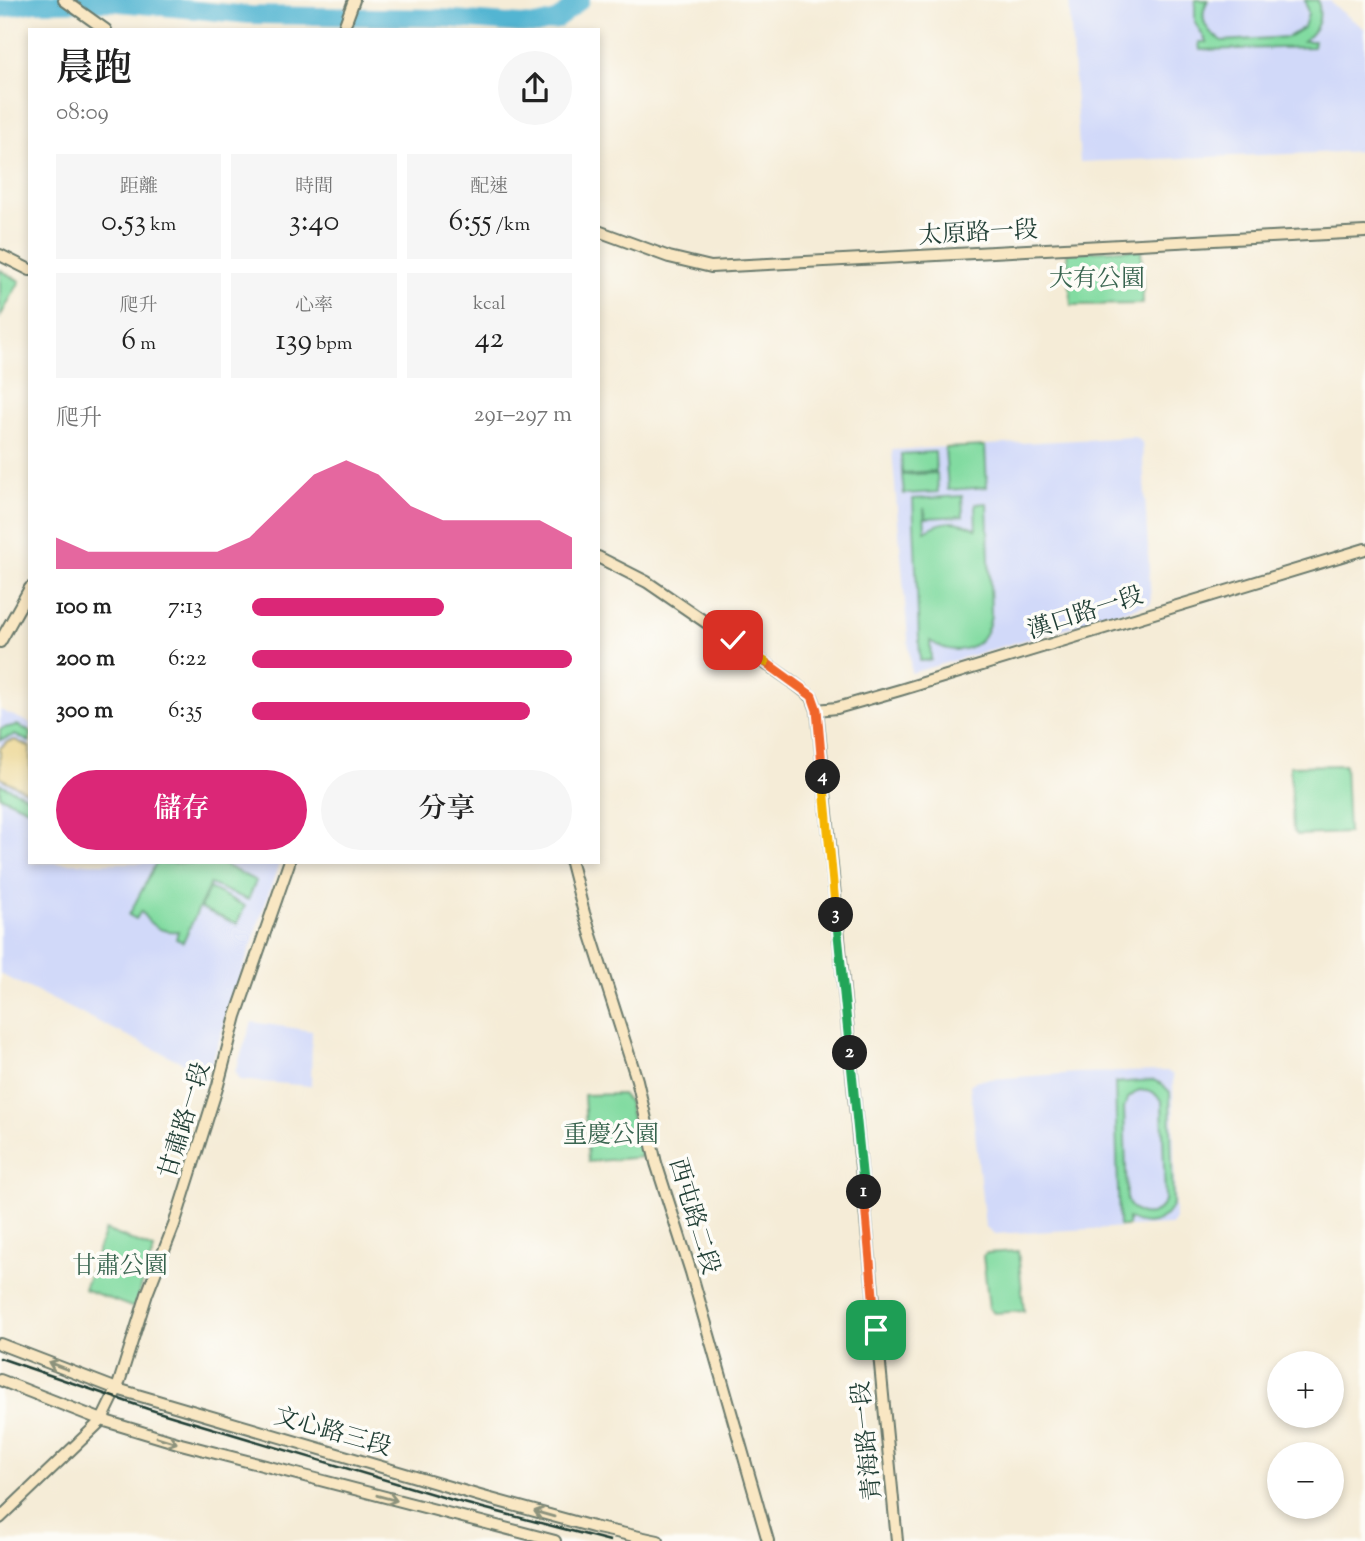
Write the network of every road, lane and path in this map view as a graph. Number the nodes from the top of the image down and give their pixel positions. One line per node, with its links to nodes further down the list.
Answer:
1 (64, 0): 3 (street)
2 (354, 0): 4 (street)
3 (103, 28)
4 (344, 28)
5 (1365, 232): 6 (street, 太原路一段)
6 (600, 233)
7 (0, 255): 8 (street)
8 (28, 269)
9 (1365, 549): 13 (street, 漢口路一段)
10 (600, 558): 13 (street)
11 (28, 592): 12 (street)
12 (0, 642)
13 (817, 710): 24 (street, 青海路一段)
14 (289, 864): 18 (street, 甘肅路一段)
15 (571, 864): 23 (street, 西屯路二段)
16 (0, 1344): 18 (street, 文心路三段, one-way to 16)
17 (0, 1380): 19 (street, 文心路三段)
18 (117, 1389): 19 (street, 甘肅路一段); 22 (street, 文心路三段, one-way to 18)
19 (102, 1420): 20 (street); 21 (street, 文心路三段, one-way to 21)
20 (0, 1518)
21 (555, 1541)
22 (658, 1541)
23 (768, 1541)
24 (897, 1541)

